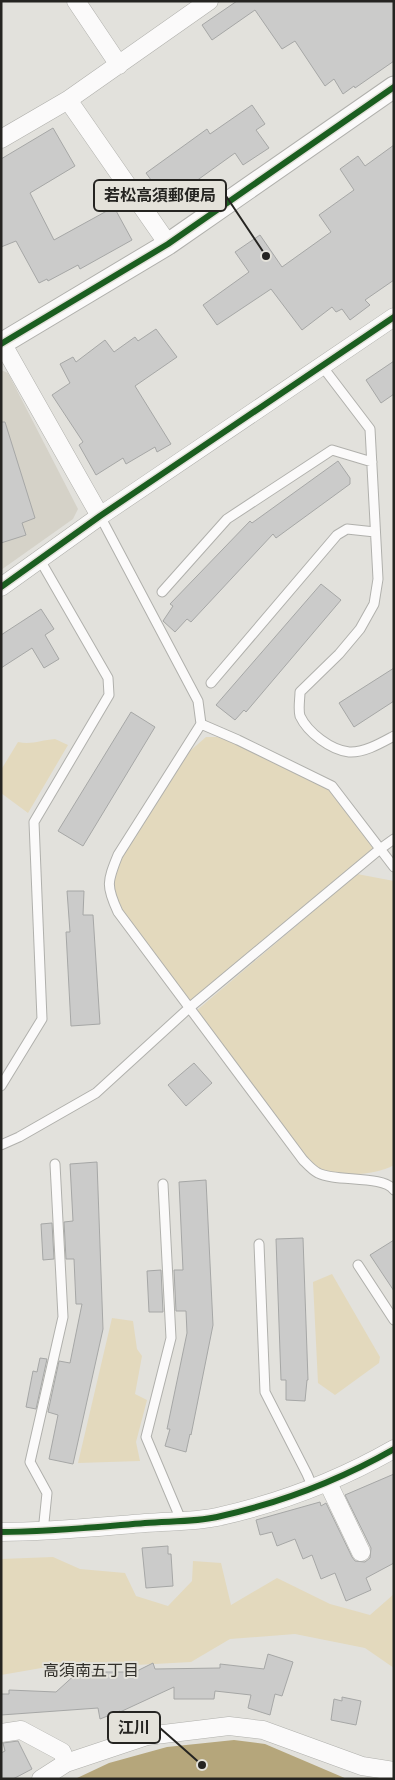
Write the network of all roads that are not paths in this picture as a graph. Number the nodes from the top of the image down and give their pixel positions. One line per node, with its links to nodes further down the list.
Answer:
1 (76, 1): 3 (street)
2 (209, 1): 3 (street)
3 (119, 65): 5 (street)
4 (394, 87): 7 (street)
5 (68, 100): 6 (street); 7 (street)
6 (1, 139)
7 (168, 244): 9 (street)
8 (394, 317): 10 (street)
9 (2, 343): 12 (street)
10 (322, 366): 11 (lane); 12 (street)
11 (372, 462): 13 (lane); 16 (lane)
12 (100, 516): 14 (street); 18 (lane)
13 (376, 532): 17 (lane); 19 (lane)
14 (40, 560): 15 (street); 24 (lane)
15 (1, 587)
16 (162, 592)
17 (211, 683)
18 (201, 724): 21 (lane); 23 (lane)
19 (394, 736)
20 (394, 840): 21 (lane)
21 (380, 849): 22 (lane); 23 (lane)
22 (394, 866)
23 (189, 1008): 25 (lane); 28 (lane)
24 (1, 1086)
25 (1, 1145)
26 (54, 1164): 36 (lane)
27 (163, 1184): 34 (lane)
28 (393, 1186)
29 (259, 1244): 33 (lane)
30 (358, 1265): 31 (lane)
31 (394, 1320)
32 (394, 1449): 33 (street)
33 (320, 1486): 34 (street); 37 (street)
34 (181, 1520): 36 (street)
35 (1, 1532): 36 (street)
36 (43, 1532)
37 (361, 1552)
38 (1, 1733): 39 (street)
39 (66, 1764): 40 (street); 41 (street)
40 (394, 1771)
41 (41, 1779)

